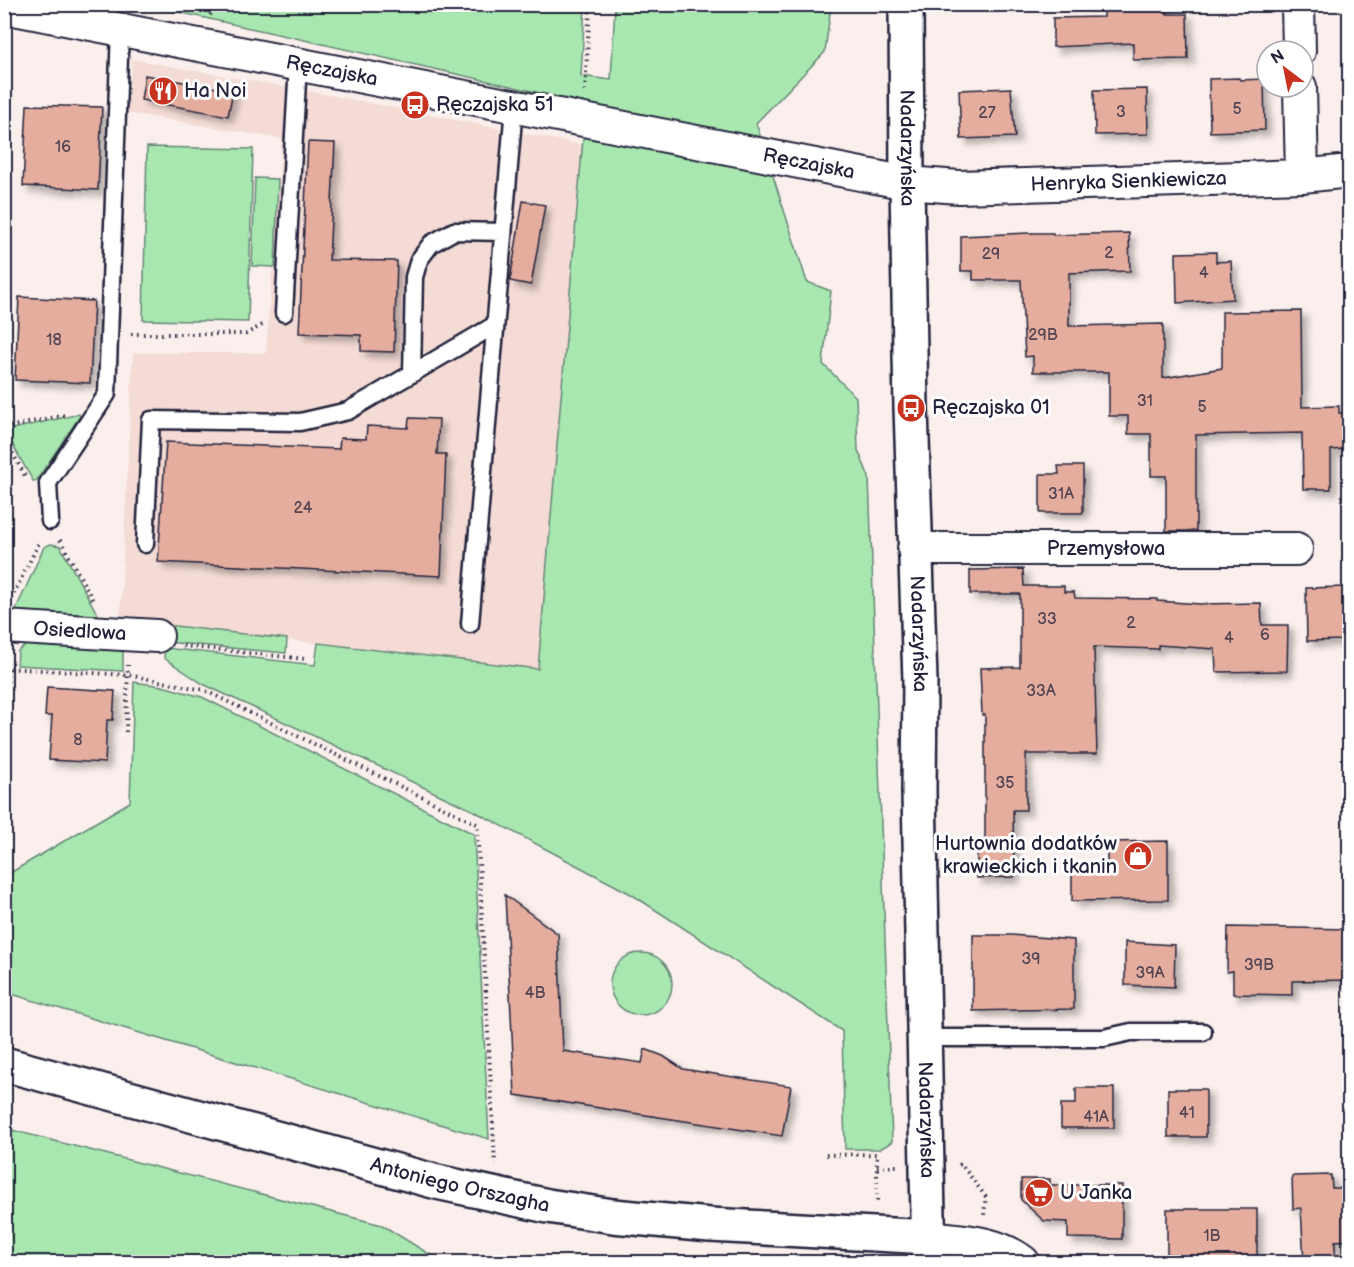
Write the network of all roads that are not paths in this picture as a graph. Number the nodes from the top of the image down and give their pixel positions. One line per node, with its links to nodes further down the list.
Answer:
1 (906, 4): 11 (main road, Nadarzyńska)
2 (1298, 4): 5 (street)
3 (4, 7): 4 (street, Ręczajska)
4 (120, 29): 6 (street, Ręczajska); 16 (lane)
5 (1299, 39)
6 (298, 64): 8 (street, Ręczajska); 13 (lane)
7 (1300, 99): 10 (street)
8 (514, 106): 11 (street, Ręczajska); 12 (lane)
9 (1350, 171): 10 (street, Henryka Sienkiewicza)
10 (1302, 176): 11 (street, Henryka Sienkiewicza)
11 (907, 183): 18 (main road, Nadarzyńska)
12 (503, 232): 14 (lane); 15 (lane)
13 (284, 313)
14 (495, 325): 15 (lane); 21 (lane)
15 (412, 374): 17 (lane)
16 (50, 521)
17 (145, 544)
18 (915, 549): 19 (street, Przemysłowa); 24 (main road, Nadarzyńska)
19 (1296, 549)
20 (7, 614): 22 (street, Osiedlowa)
21 (470, 624)
22 (157, 636)
23 (1203, 1032): 24 (lane)
24 (925, 1038): 26 (main road, Nadarzyńska)
25 (4, 1064): 26 (main road, Antoniego Orszagha)
26 (929, 1250): 27 (street)
27 (1023, 1263)

